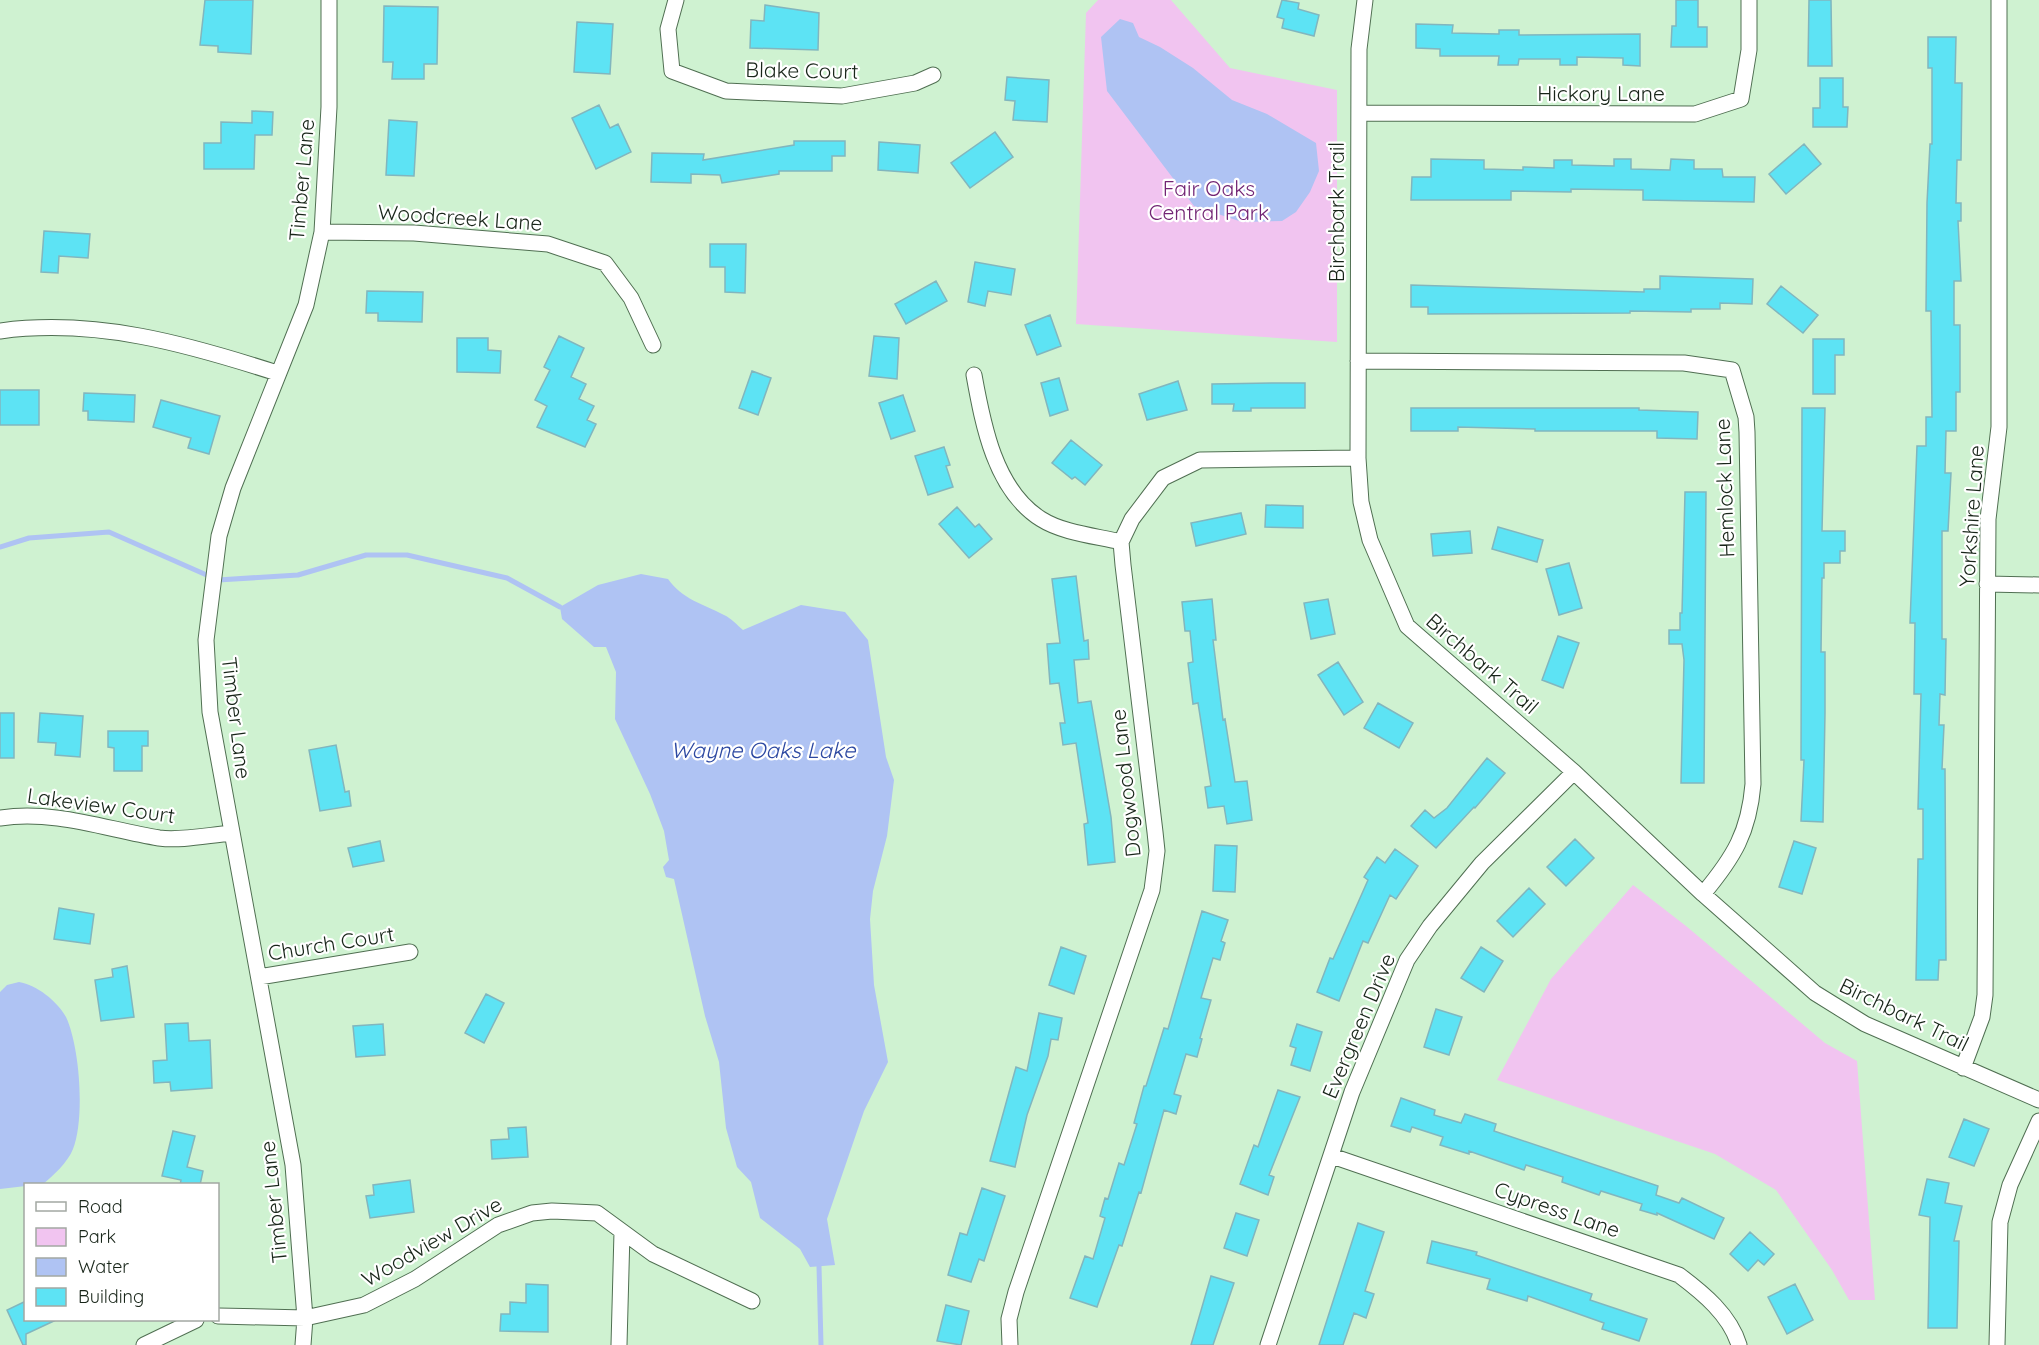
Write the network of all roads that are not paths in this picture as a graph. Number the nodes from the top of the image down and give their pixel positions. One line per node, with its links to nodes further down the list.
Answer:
1 (329, 0): 8 (street, Timber Lane)
2 (676, 0): 6 (street, Blake Court)
3 (1365, 0): 7 (street, Birchbark Trail)
4 (1749, 0): 7 (street, Hickory Lane)
5 (1999, 0): 16 (street, Yorkshire Lane)
6 (933, 75)
7 (1359, 113): 11 (street, Birchbark Trail)
8 (322, 232): 10 (street, Woodcreek Lane); 12 (street, Timber Lane)
9 (0, 331): 12 (street)
10 (654, 345)
11 (1358, 361): 14 (street, Birchbark Trail); 21 (street, Hemlock Lane)
12 (277, 373): 20 (street, Timber Lane)
13 (974, 375): 15 (street)
14 (1358, 458): 15 (street); 18 (street, Birchbark Trail)
15 (1121, 542): 36 (street, Dogwood Lane)
16 (1988, 584): 17 (street); 24 (street, Yorkshire Lane)
17 (2039, 585)
18 (1574, 772): 21 (street, Birchbark Trail); 27 (street, Evergreen Drive)
19 (0, 818): 20 (street, Lakeview Court)
20 (232, 833): 23 (street, Timber Lane)
21 (1703, 894): 24 (street, Birchbark Trail)
22 (410, 952): 23 (street, Church Court)
23 (259, 977): 31 (street, Timber Lane)
24 (1963, 1068): 25 (street, Birchbark Trail)
25 (2039, 1100)
26 (2039, 1121): 39 (street)
27 (1332, 1156): 37 (street, Evergreen Drive); 38 (street, Cypress Lane)
28 (622, 1232): 29 (street, Woodview Drive); 31 (street, Woodview Drive); 35 (street)
29 (752, 1301)
30 (219, 1316): 31 (street, Woodview Drive)
31 (305, 1318): 34 (street, Timber Lane)
32 (194, 1321): 33 (street)
33 (144, 1345)
34 (303, 1345)
35 (619, 1345)
36 (1010, 1345)
37 (1268, 1345)
38 (1739, 1345)
39 (1997, 1345)

